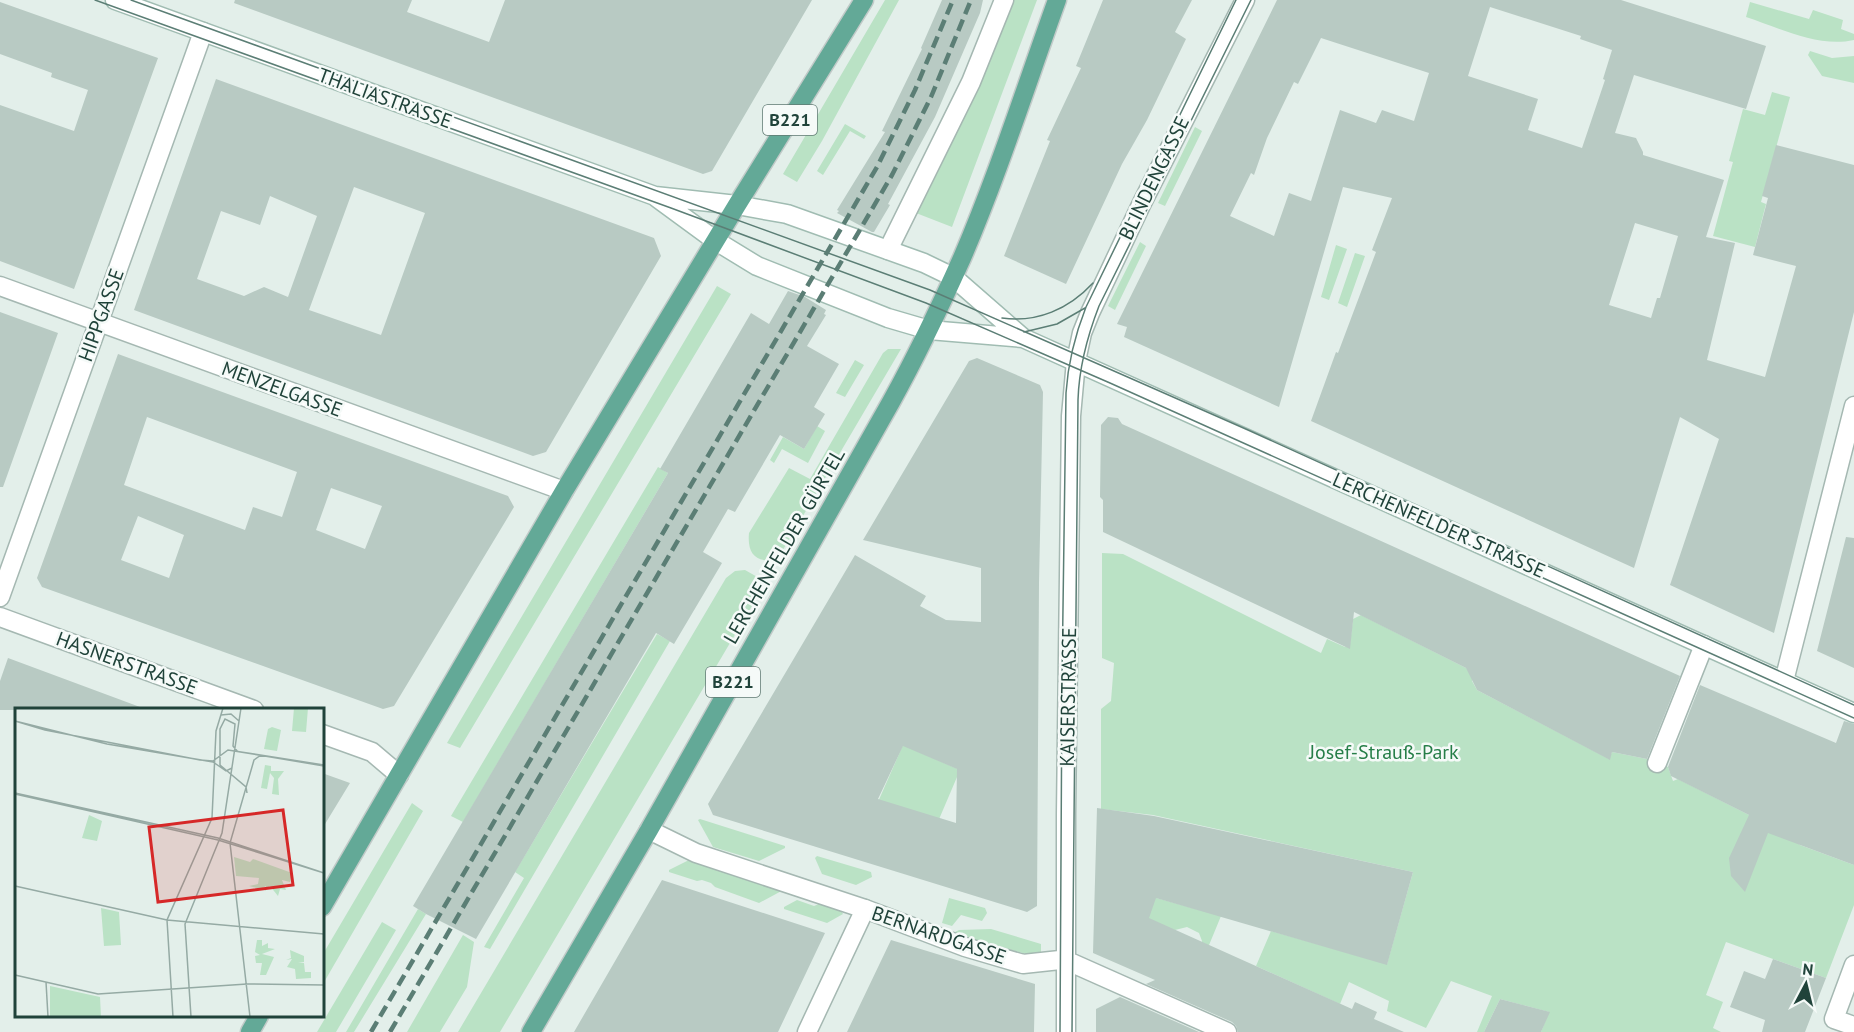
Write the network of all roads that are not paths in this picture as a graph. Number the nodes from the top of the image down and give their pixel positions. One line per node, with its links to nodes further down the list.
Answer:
1 (115, 0): 6 (street, THALIASTRASSE)
2 (864, 0): 8 (main road, B221)
3 (1004, 0): 10 (street)
4 (1057, 0): 11 (main road, LERCHENFELDER GÜRTEL / B221)
5 (1245, 0): 16 (street, BLINDENGASSE)
6 (203, 32): 7 (street, THALIASTRASSE); 13 (street, HIPPGASSE)
7 (655, 196): 8 (street); 9 (street)
8 (736, 205): 9 (main road, B221); 10 (street)
9 (716, 241): 14 (street); 18 (main road, B221)
10 (888, 250): 11 (street)
11 (953, 277): 14 (main road, LERCHENFELDER GÜRTEL / B221); 15 (street, LERCHENFELDER STRASSE)
12 (0, 286): 13 (street, MENZELGASSE)
13 (99, 322): 18 (street, MENZELGASSE); 19 (street, HIPPGASSE)
14 (929, 330): 15 (street, LERCHENFELDER STRASSE); 28 (main road, LERCHENFELDER GÜRTEL / B221)
15 (1023, 338): 16 (street, LERCHENFELDER STRASSE)
16 (1076, 361): 21 (street, LERCHENFELDER STRASSE); 31 (street, KAISERSTRASSE)
17 (1854, 406): 22 (street)
18 (564, 491): 27 (main road, B221)
19 (0, 597)
20 (0, 617): 23 (street, HASNERSTRASSE)
21 (1704, 645): 22 (street, LERCHENFELDER STRASSE); 26 (street)
22 (1784, 681): 24 (street, LERCHENFELDER STRASSE)
23 (249, 708)
24 (1854, 712)
25 (324, 735): 27 (street)
26 (1657, 763)
27 (399, 775): 29 (main road, B221)
28 (649, 830): 30 (street, BERNARDGASSE); 36 (main road, LERCHENFELDER GÜRTEL / B221)
29 (324, 904)
30 (865, 909): 31 (street, BERNARDGASSE); 37 (street)
31 (1066, 962): 38 (street, KAISERSTRASSE); 39 (street, BERNARDGASSE)
32 (1854, 965): 34 (street)
33 (258, 1017): 35 (main road)
34 (1854, 1026)
35 (250, 1032)
36 (531, 1032)
37 (807, 1032)
38 (1066, 1032)
39 (1227, 1032)

